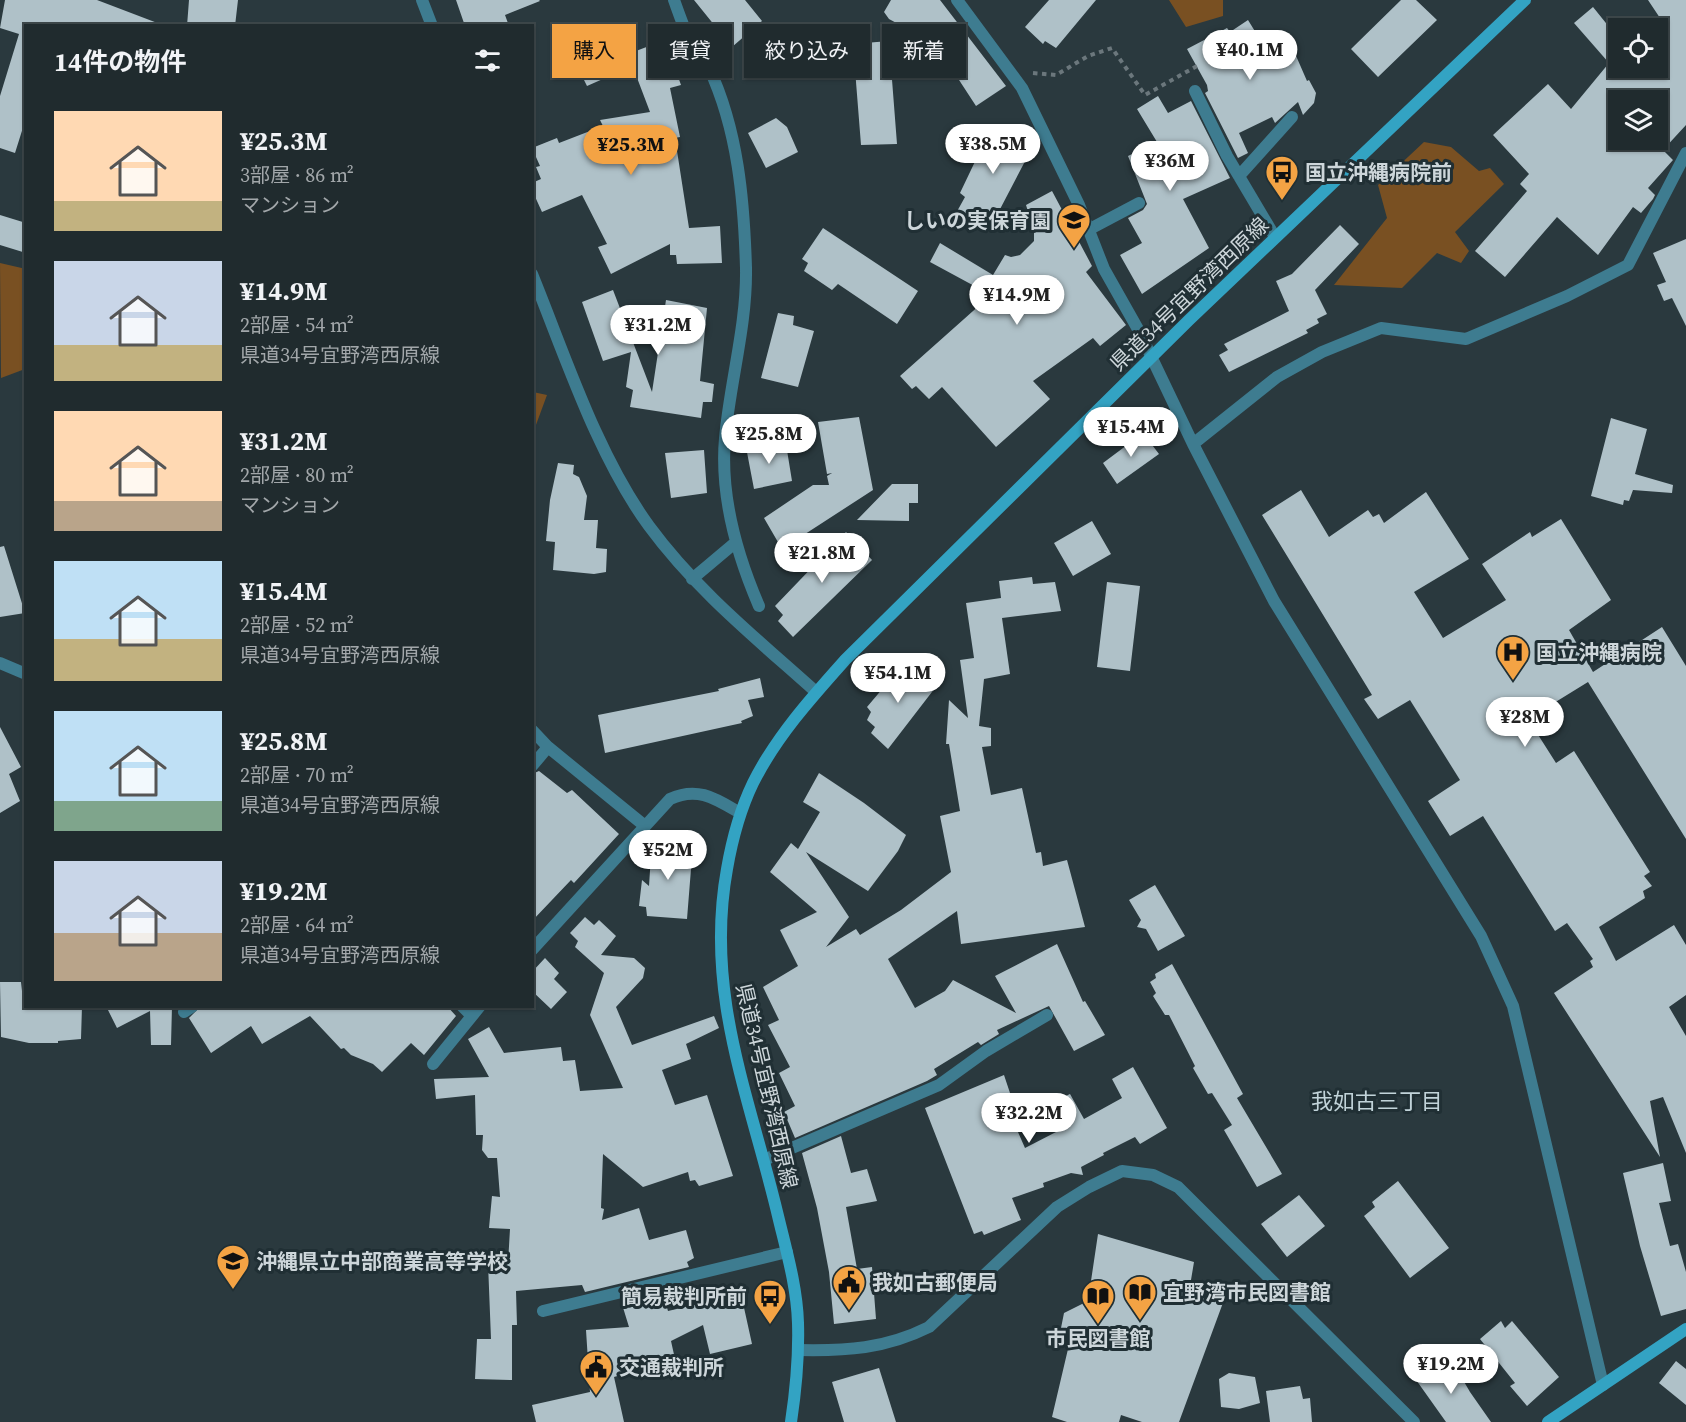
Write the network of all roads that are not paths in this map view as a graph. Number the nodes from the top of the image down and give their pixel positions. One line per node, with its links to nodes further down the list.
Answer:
1 (422, 0): 5 (street)
2 (674, 0): 16 (street)
3 (957, 0): 11 (street)
4 (1525, 0): 12 (main road, 県道34号宜野湾西原線)
5 (431, 24)
6 (1195, 91): 9 (street)
7 (1292, 117): 9 (street)
8 (1686, 153): 15 (street)
9 (1239, 176): 12 (street)
10 (1139, 203): 11 (street)
11 (1089, 230): 14 (street)
12 (1275, 237): 14 (main road, 県道34号宜野湾西原線)
13 (534, 279): 17 (street)
14 (1151, 357): 15 (street); 21 (main road, 県道34号宜野湾西原線)
15 (1192, 444): 36 (street)
16 (736, 542): 17 (street); 18 (street)
17 (692, 579): 21 (street)
18 (759, 606)
19 (0, 663): 20 (street)
20 (24, 673)
21 (816, 692): 25 (main road, 県道34号宜野湾西原線)
22 (534, 732): 23 (street)
23 (548, 747): 24 (street); 26 (street)
24 (534, 764)
25 (740, 813): 26 (street); 31 (main road, 県道34号宜野湾西原線)
26 (645, 826): 27 (street)
27 (534, 948)
28 (476, 1011): 30 (street)
29 (1047, 1015): 31 (street)
30 (433, 1065)
31 (764, 1160): 32 (main road, 県道34号宜野湾西原線)
32 (787, 1252): 33 (street); 35 (main road, 県道34号宜野湾西原線)
33 (543, 1311)
34 (1686, 1329): 36 (main road)
35 (798, 1350): 37 (main road, 県道34号宜野湾西原線); 38 (street)
36 (1604, 1384): 39 (main road)
37 (791, 1422)
38 (1414, 1422)
39 (1548, 1422)

